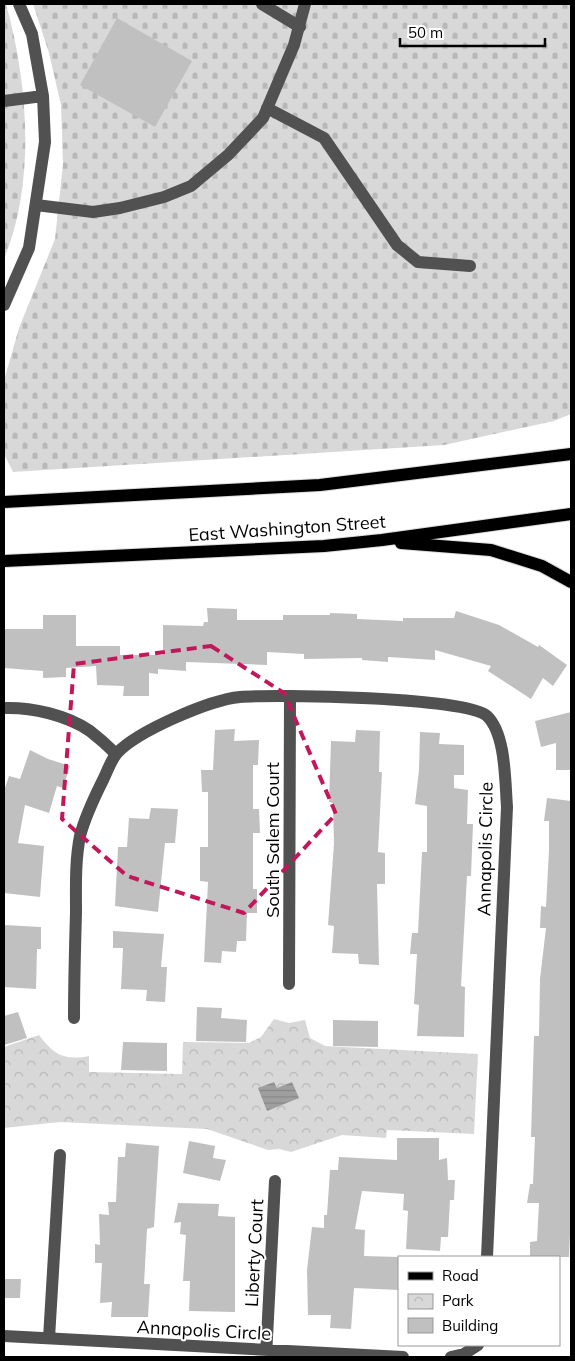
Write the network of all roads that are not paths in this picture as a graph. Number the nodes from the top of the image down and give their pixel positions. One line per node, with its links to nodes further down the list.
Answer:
1 (19, 4): 5 (street)
2 (262, 4): 4 (street)
3 (305, 4): 4 (street)
4 (300, 27): 7 (street)
5 (43, 96): 6 (street); 8 (street)
6 (4, 101)
7 (266, 108): 8 (street); 9 (street)
8 (36, 205): 10 (street)
9 (470, 266)
10 (4, 305)
11 (571, 454): 12 (main road)
12 (4, 502)
13 (571, 514): 14 (main road, East Washington Street)
14 (382, 540): 15 (main road, East Washington Street); 16 (main road)
15 (4, 561)
16 (571, 582)
17 (290, 697): 19 (street, Annapolis Circle); 20 (street, South Salem Court); 24 (street, Annapolis Circle)
18 (4, 708): 19 (street)
19 (116, 754): 21 (street)
20 (289, 984)
21 (74, 1018)
22 (60, 1155): 26 (street)
23 (275, 1181): 28 (street, Liberty Court)
24 (487, 1256)
25 (4, 1336): 26 (street, Annapolis Circle)
26 (49, 1338): 28 (street, Annapolis Circle)
27 (476, 1346): 30 (street)
28 (266, 1354): 29 (street, Annapolis Circle)
29 (403, 1357)
30 (451, 1357)

